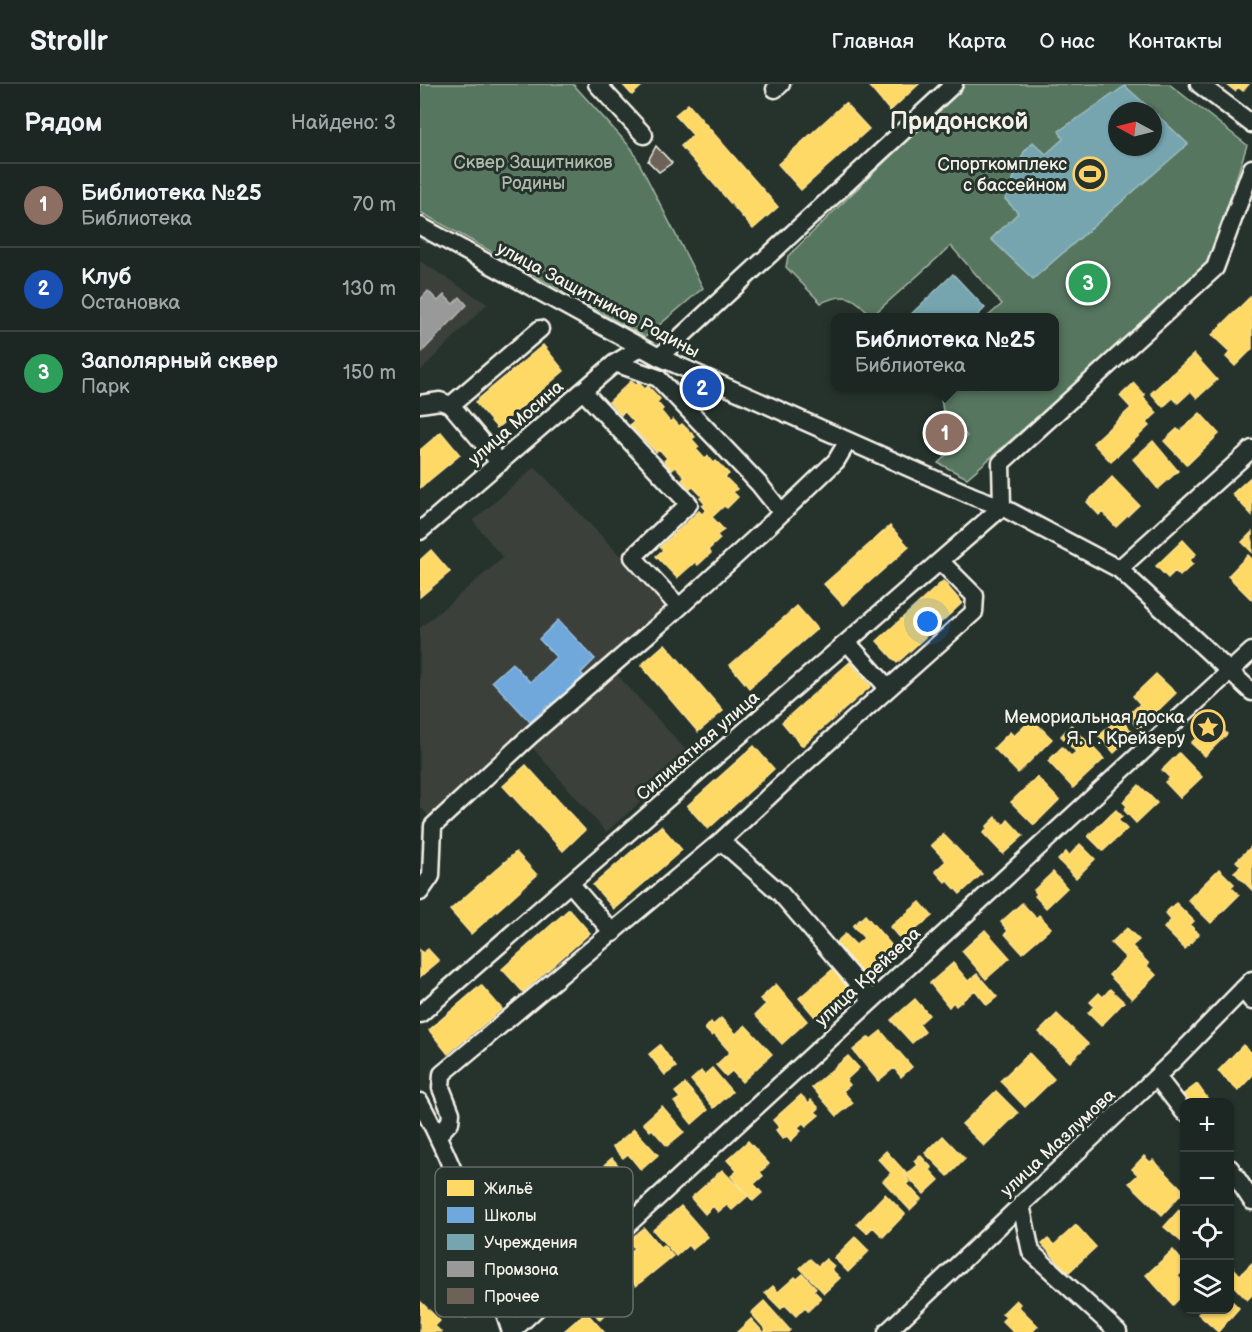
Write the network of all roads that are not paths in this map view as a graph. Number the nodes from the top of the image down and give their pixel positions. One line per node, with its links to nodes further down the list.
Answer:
1 (597, 84): 5 (street)
2 (954, 84): 10 (street)
3 (1199, 84): 4 (street)
4 (1252, 124)
5 (644, 135)
6 (1252, 168): 18 (street)
7 (420, 226): 9 (street, улица Защитников Родины)
8 (540, 328): 14 (street)
9 (640, 348): 10 (street, улица Защитников Родины); 11 (street, улица Мосина)
10 (659, 357): 15 (street, улица Защитников Родины)
11 (615, 363): 12 (street, улица Мосина); 19 (street)
12 (583, 391): 17 (street, улица Мосина); 23 (street)
13 (420, 404): 14 (street)
14 (451, 405): 17 (street)
15 (848, 441): 18 (street, улица Защитников Родины); 19 (street)
16 (1252, 449): 22 (street)
17 (500, 463): 20 (street, улица Мосина)
18 (1002, 507): 21 (street, Силикатная улица); 22 (street, улица Защитников Родины)
19 (782, 513): 23 (street)
20 (420, 531)
21 (940, 561): 24 (street, Силикатная улица); 27 (street)
22 (1119, 569): 26 (street, улица Защитников Родины)
23 (679, 607): 31 (street)
24 (847, 642): 27 (street); 30 (street, Силикатная улица)
25 (1252, 651): 26 (street, улица Крейзера)
26 (1231, 670): 28 (street, улица Защитников Родины); 34 (street, улица Крейзера)
27 (888, 688): 29 (street)
28 (1252, 692)
29 (721, 841): 32 (street); 34 (street)
30 (570, 883): 32 (street); 35 (street, Силикатная улица)
31 (420, 892)
32 (613, 933): 39 (street)
33 (1249, 990): 36 (street, улица Мазлумова)
34 (872, 1000): 44 (street, улица Крейзера)
35 (420, 1014)
36 (1156, 1077): 38 (street); 43 (street, улица Мазлумова)
37 (420, 1102): 39 (street)
38 (1180, 1106)
39 (438, 1135): 40 (street)
40 (452, 1167)
41 (1234, 1174): 42 (street)
42 (1252, 1201)
43 (1021, 1204): 48 (street, улица Мазлумова); 49 (street)
44 (633, 1220)
45 (506, 1317): 47 (street)
46 (527, 1317): 47 (street, улица Крейзера)
47 (511, 1332)
48 (887, 1332)
49 (1118, 1332)

